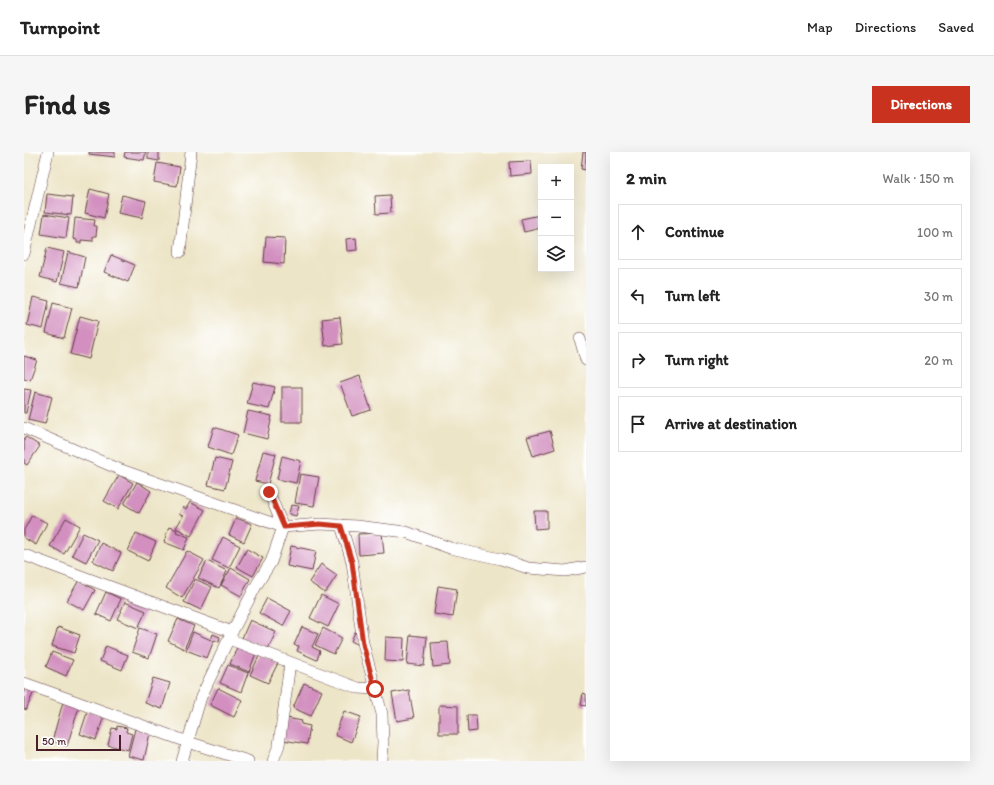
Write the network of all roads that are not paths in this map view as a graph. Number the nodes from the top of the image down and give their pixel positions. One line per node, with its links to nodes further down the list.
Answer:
1 (48, 152): 4 (street)
2 (191, 152): 3 (street)
3 (180, 252)
4 (24, 254)
5 (580, 339): 6 (street)
6 (586, 360)
7 (24, 428): 10 (street)
8 (269, 492): 10 (street)
9 (341, 526): 10 (street); 12 (street); 16 (street)
10 (284, 527): 13 (street)
11 (24, 555): 13 (street)
12 (586, 567)
13 (230, 636): 14 (street); 17 (street)
14 (290, 663): 16 (street); 20 (street)
15 (24, 683): 17 (street)
16 (375, 689): 21 (street)
17 (188, 742): 18 (street); 19 (street)
18 (182, 761)
19 (248, 761)
20 (273, 761)
21 (382, 761)

